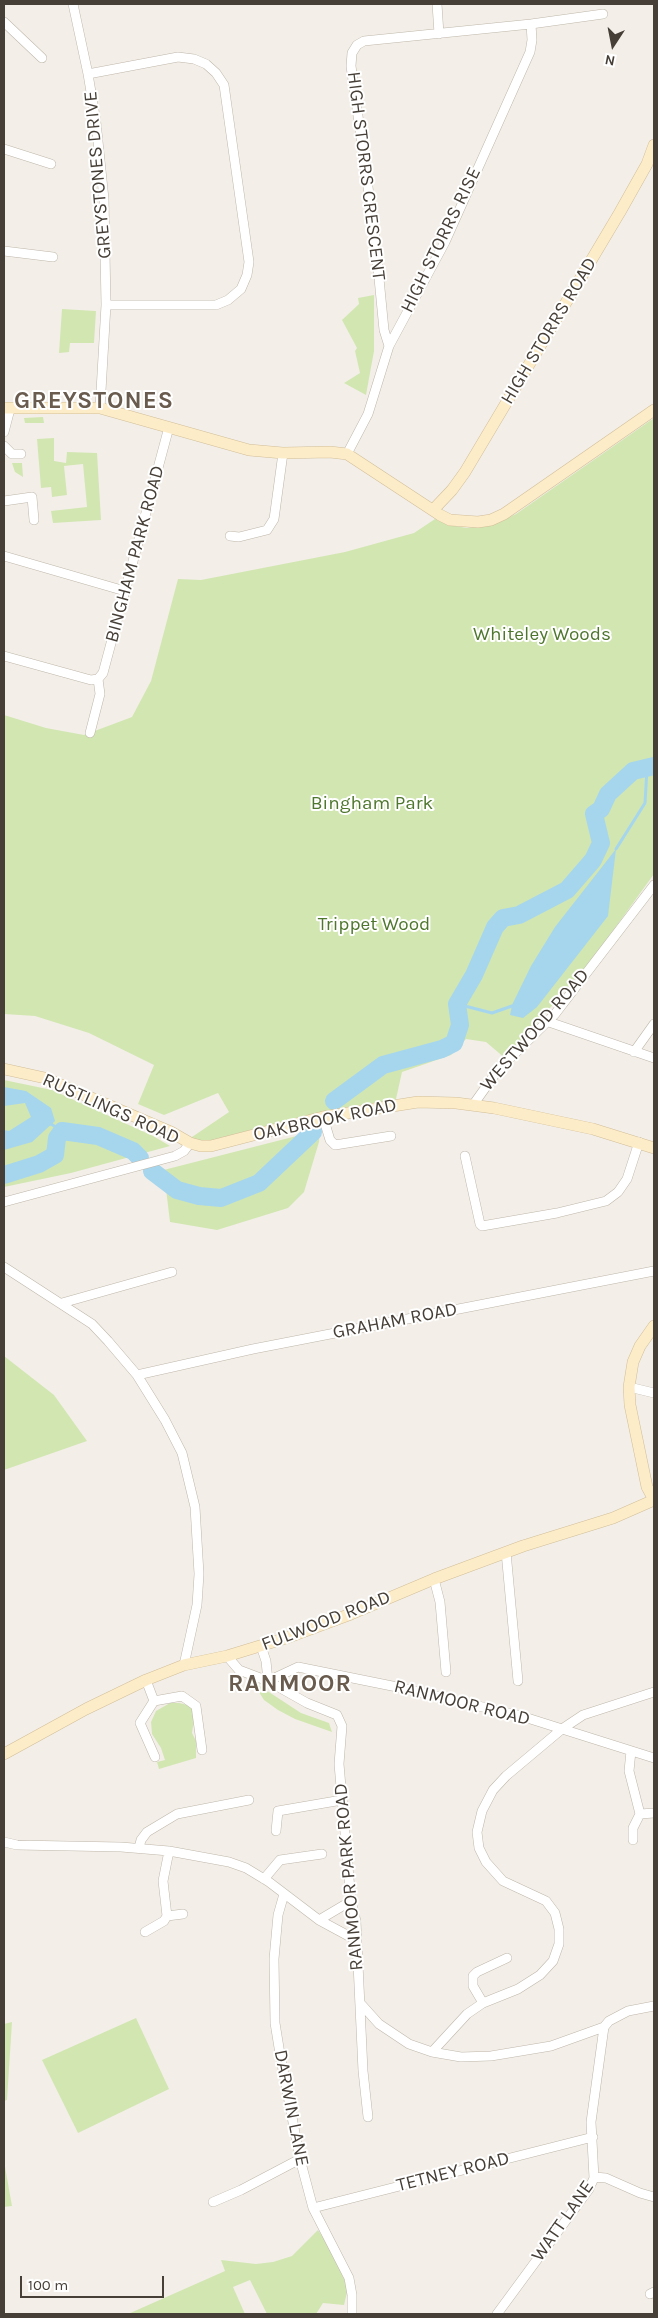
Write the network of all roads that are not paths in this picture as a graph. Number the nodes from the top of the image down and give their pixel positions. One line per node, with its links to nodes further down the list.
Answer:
1 (73, 4): 8 (street, GREYSTONES DRIVE)
2 (437, 4): 6 (street)
3 (602, 14): 5 (street, HIGH STORRS CRESCENT)
4 (4, 22): 7 (street)
5 (531, 24): 6 (street, HIGH STORRS CRESCENT); 15 (street, HIGH STORRS RISE)
6 (439, 34): 15 (street, HIGH STORRS CRESCENT)
7 (42, 58)
8 (88, 74): 14 (street, GREYSTONES DRIVE); 14 (street)
9 (654, 145): 26 (street, HIGH STORRS ROAD)
10 (4, 149): 11 (street)
11 (51, 164)
12 (4, 251): 13 (street)
13 (53, 258)
14 (106, 305): 17 (street, GREYSTONES DRIVE)
15 (389, 346): 24 (street, HIGH STORRS RISE)
16 (7, 408): 17 (street); 20 (street)
17 (100, 408): 19 (street)
18 (654, 410): 26 (street)
19 (169, 427): 22 (street); 30 (street, BINGHAM PARK ROAD)
20 (4, 432)
21 (4, 446): 23 (street)
22 (283, 453): 24 (street); 28 (street)
23 (21, 454)
24 (347, 454): 26 (street)
25 (4, 501): 27 (street)
26 (433, 510)
27 (34, 520)
28 (230, 536)
29 (4, 556): 30 (street)
30 (125, 591): 32 (street, BINGHAM PARK ROAD)
31 (4, 656): 32 (street)
32 (98, 679): 33 (street, BINGHAM PARK ROAD)
33 (90, 734)
34 (654, 885): 35 (street, WESTWOOD ROAD)
35 (546, 1021): 37 (street); 40 (street, WESTWOOD ROAD)
36 (654, 1024): 37 (street)
37 (634, 1052): 38 (street)
38 (650, 1056)
39 (4, 1069): 44 (street, RUSTLINGS ROAD)
40 (473, 1105): 41 (street, OAKBROOK ROAD); 43 (street, OAKBROOK ROAD)
41 (323, 1117): 42 (street); 44 (street, OAKBROOK ROAD)
42 (391, 1136)
43 (639, 1142): 45 (street, OAKBROOK ROAD); 46 (street)
44 (190, 1143): 47 (street)
45 (654, 1148)
46 (465, 1156)
47 (4, 1202)
48 (4, 1267): 51 (street)
49 (654, 1271): 53 (street, GRAHAM ROAD)
50 (172, 1272): 51 (street)
51 (62, 1303): 53 (street)
52 (654, 1326): 54 (street)
53 (137, 1375): 61 (street)
54 (629, 1388): 55 (street); 56 (street)
55 (654, 1393)
56 (654, 1500): 57 (street, FULWOOD ROAD)
57 (506, 1552): 58 (street, FULWOOD ROAD); 65 (street)
58 (434, 1579): 59 (street, FULWOOD ROAD); 62 (street)
59 (260, 1646): 60 (street, FULWOOD ROAD); 64 (street)
60 (228, 1656): 61 (street, FULWOOD ROAD); 64 (street)
61 (184, 1665): 63 (street, FULWOOD ROAD)
62 (446, 1672)
63 (146, 1680): 67 (street); 71 (street, FULWOOD ROAD)
64 (268, 1681): 68 (street, RANMOOR ROAD); 75 (street, RANMOOR PARK ROAD)
65 (518, 1681)
66 (654, 1692): 68 (street)
67 (154, 1701): 69 (street); 72 (street)
68 (562, 1729): 70 (street, RANMOOR ROAD); 93 (street)
69 (202, 1750)
70 (631, 1751): 73 (street, RANMOOR ROAD); 77 (street)
71 (4, 1754)
72 (155, 1757)
73 (654, 1758)
74 (249, 1800): 81 (street)
75 (342, 1800): 78 (street); 86 (street, RANMOOR PARK ROAD)
76 (654, 1813): 77 (street)
77 (640, 1814): 79 (street)
78 (276, 1831)
79 (632, 1840)
80 (4, 1842): 81 (street)
81 (139, 1848): 82 (street)
82 (169, 1851): 84 (street); 88 (street)
83 (322, 1854): 84 (street)
84 (264, 1879): 85 (street)
85 (284, 1894): 89 (street); 100 (street, DARWIN LANE)
86 (351, 1901): 89 (street); 91 (street, RANMOOR PARK ROAD)
87 (183, 1914): 88 (street)
88 (167, 1916): 90 (street)
89 (320, 1920): 91 (street)
90 (145, 1932)
91 (356, 1940): 94 (street, RANMOOR PARK ROAD)
92 (507, 1958): 93 (street)
93 (483, 2003): 97 (street)
94 (361, 2004): 97 (street); 98 (street, RANMOOR PARK ROAD)
95 (654, 2006): 96 (street)
96 (604, 2027): 97 (street); 99 (street, WATT LANE)
97 (432, 2052)
98 (368, 2117)
99 (592, 2137): 101 (street, WATT LANE); 104 (street, TETNEY ROAD)
100 (300, 2159): 103 (street); 104 (street, DARWIN LANE)
101 (594, 2177): 102 (street); 106 (street, WATT LANE)
102 (654, 2197)
103 (213, 2202)
104 (313, 2208): 105 (street, DARWIN LANE)
105 (352, 2314)
106 (497, 2314)

